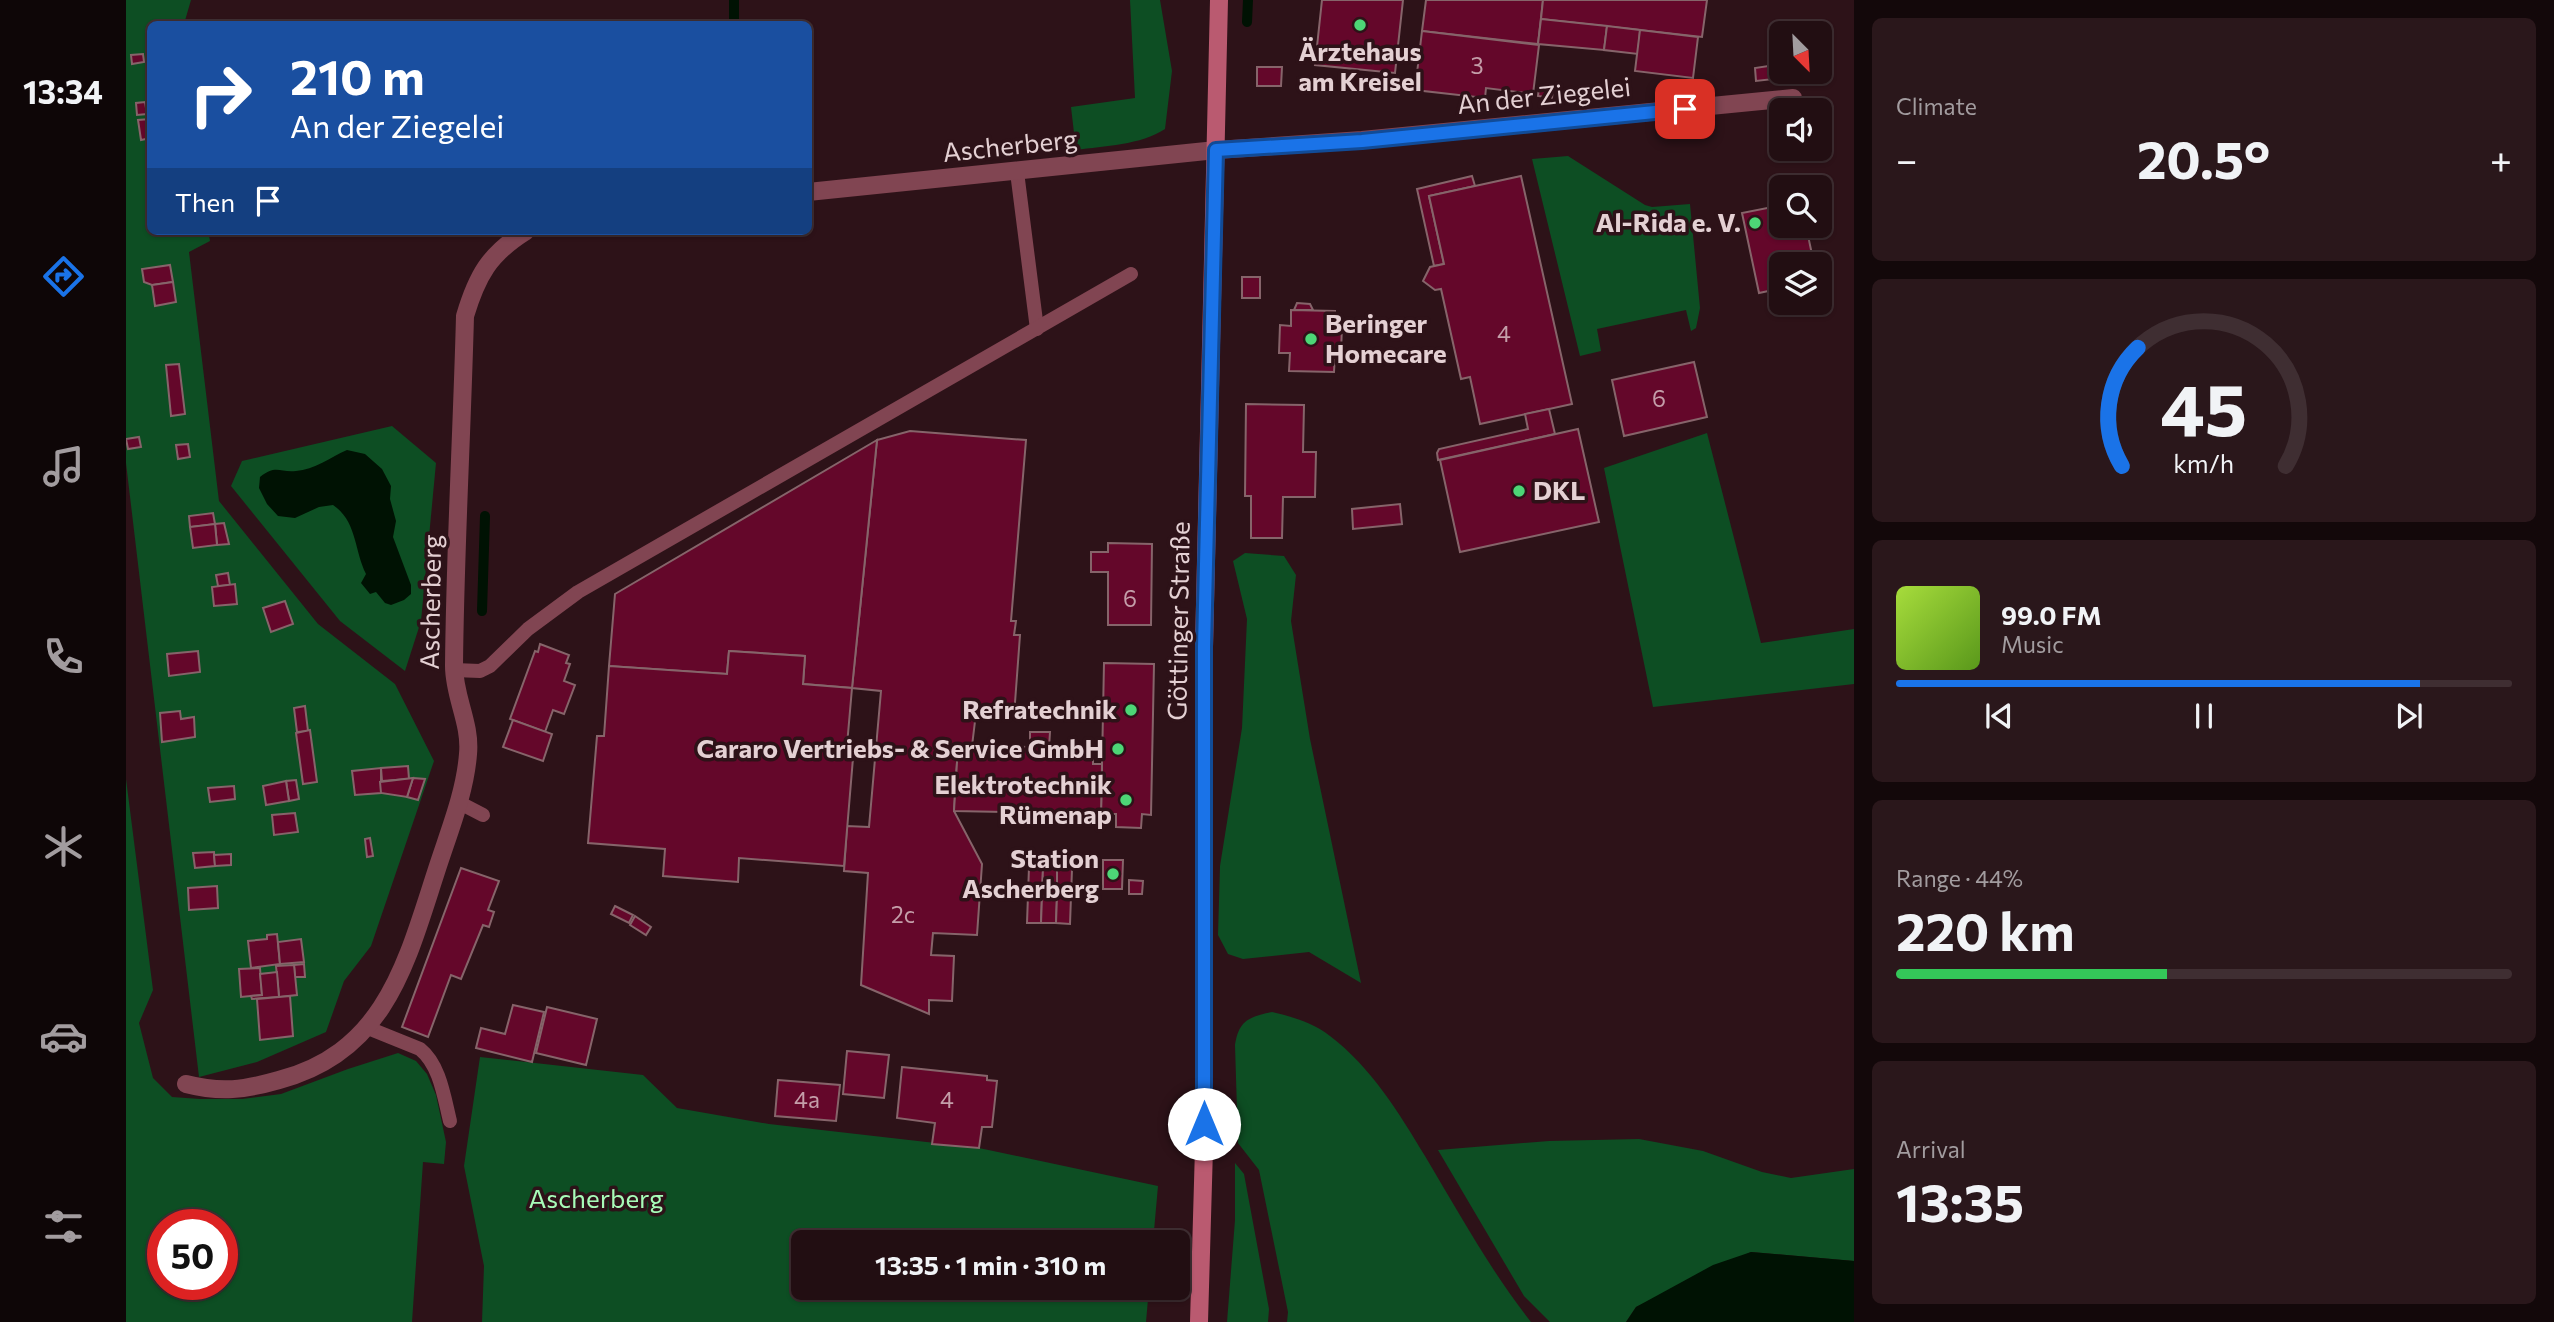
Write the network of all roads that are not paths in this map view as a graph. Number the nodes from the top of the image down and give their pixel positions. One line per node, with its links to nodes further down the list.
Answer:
1 (1219, 0): 3 (main road, Göttinger Straße)
2 (1769, 100): 3 (street, An der Ziegelei)
3 (1216, 150): 4 (street, Ascherberg); 15 (main road, Göttinger Straße)
4 (1017, 172): 5 (street, Ascherberg); 8 (lane)
5 (812, 192)
6 (520, 235): 9 (street, Ascherberg)
7 (1131, 274): 8 (lane)
8 (1037, 329): 9 (lane)
9 (454, 670): 10 (street, Ascherberg)
10 (458, 802): 11 (lane); 12 (street, Ascherberg)
11 (483, 815)
12 (368, 1028): 13 (street, Ascherberg); 14 (lane)
13 (186, 1084)
14 (450, 1121)
15 (1199, 1322)

